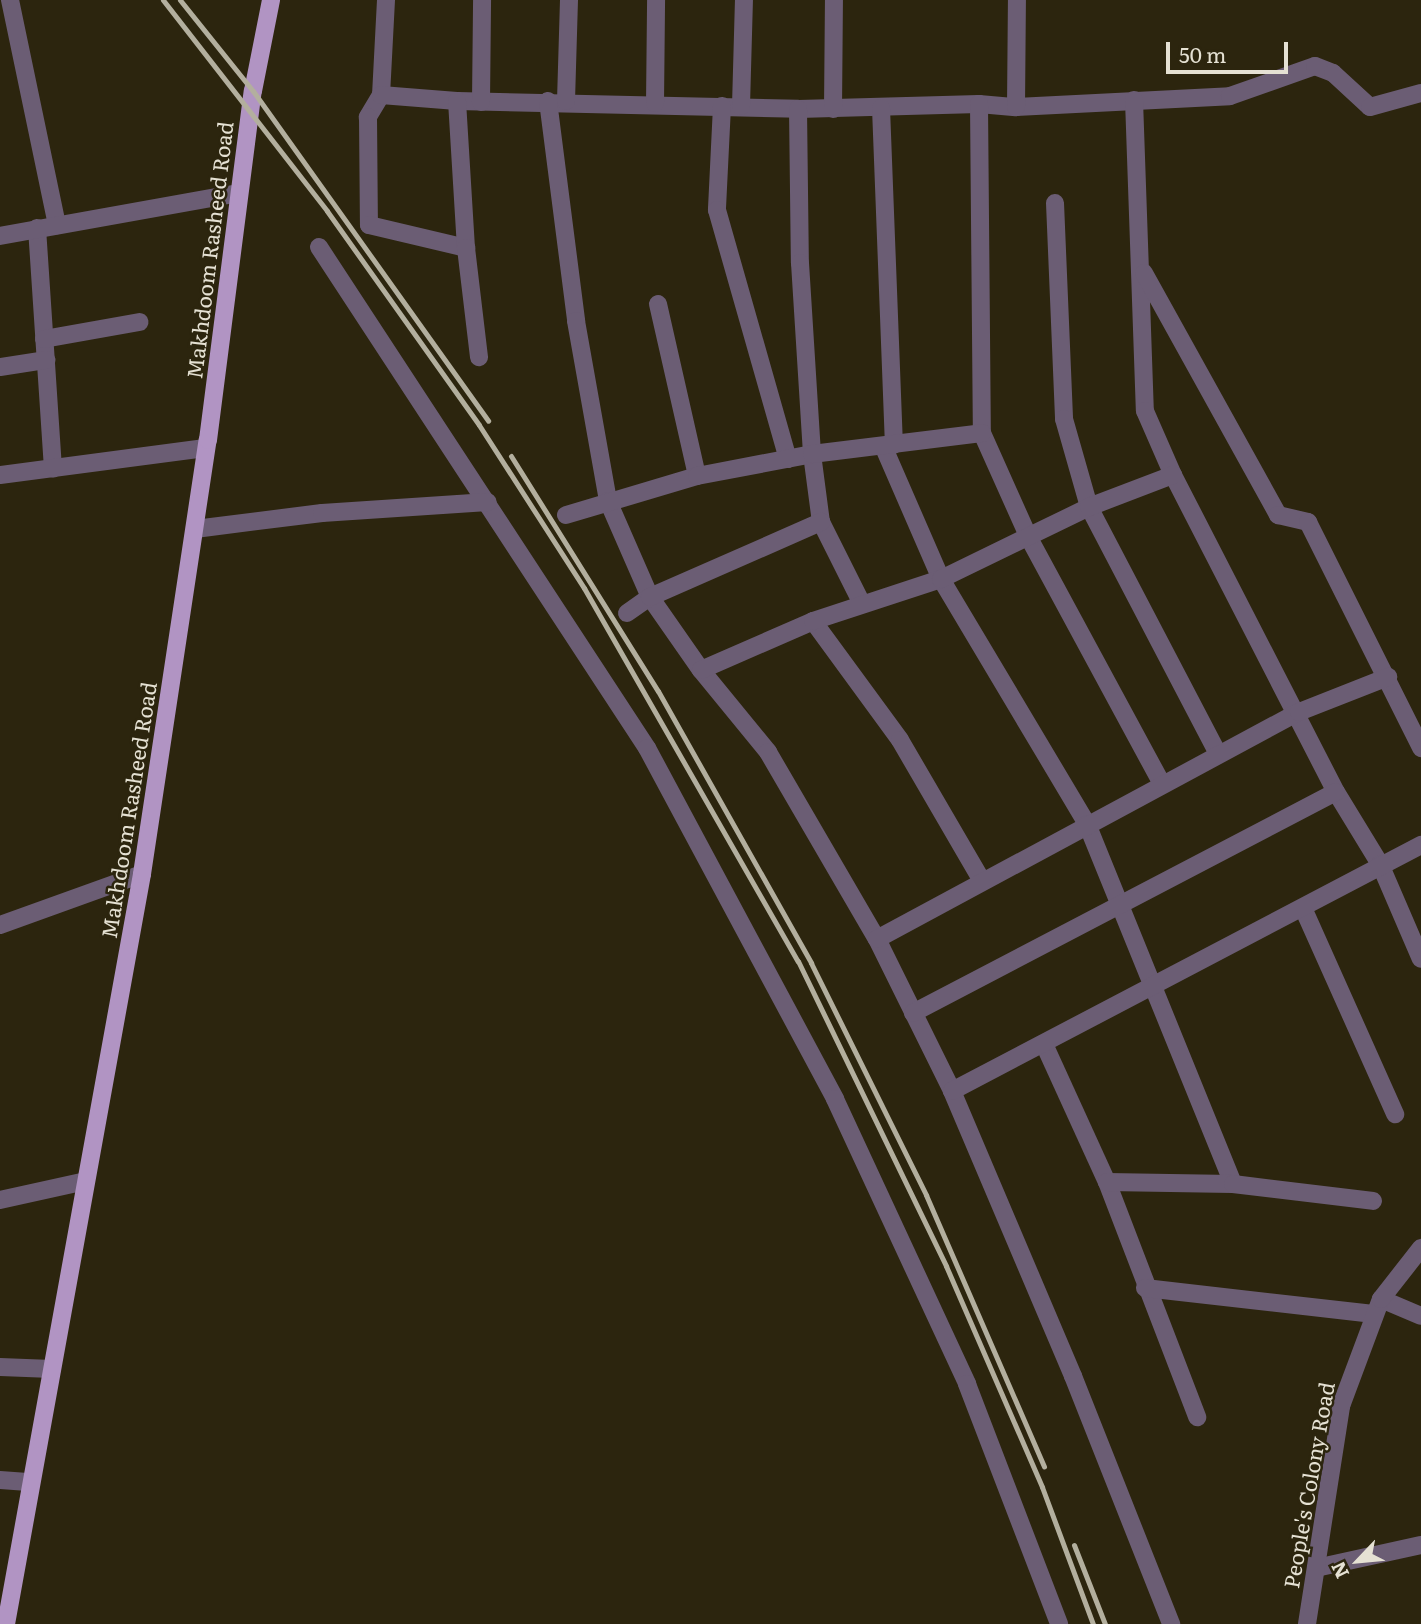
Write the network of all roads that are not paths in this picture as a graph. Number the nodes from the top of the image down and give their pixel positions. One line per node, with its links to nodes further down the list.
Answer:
1 (10, 0): 27 (street)
2 (271, 0): 25 (main road, Makhdoom Rasheed Road)
3 (386, 0): 11 (street)
4 (482, 0): 16 (street)
5 (569, 0): 14 (street)
6 (656, 0): 17 (street)
7 (744, 0): 20 (street)
8 (834, 0): 23 (street)
9 (1017, 0): 21 (street)
10 (1421, 93): 12 (street)
11 (381, 95): 15 (street); 31 (street)
12 (1134, 100): 21 (street); 32 (street)
13 (548, 101): 14 (street); 16 (street); 48 (street)
14 (566, 101): 17 (street)
15 (457, 102): 16 (street); 31 (street)
16 (481, 102)
17 (655, 103): 19 (street)
18 (979, 104): 21 (street); 22 (street); 39 (street)
19 (722, 106): 20 (street); 43 (street)
20 (741, 106): 24 (street)
21 (1016, 107)
22 (881, 108): 23 (street); 40 (street)
23 (833, 109): 24 (street)
24 (798, 110): 42 (street)
25 (238, 193): 27 (street); 41 (main road, Makhdoom Rasheed Road)
26 (1055, 202): 50 (street)
27 (57, 225): 28 (street)
28 (37, 228): 29 (street); 35 (street)
29 (0, 236)
30 (319, 247): 49 (street)
31 (466, 248): 36 (street)
32 (1143, 273): 46 (street); 61 (street)
33 (658, 304): 47 (street)
34 (139, 323): 35 (street)
35 (44, 339): 37 (street)
36 (480, 357)
37 (46, 360): 38 (street); 44 (street)
38 (0, 367)
39 (982, 433): 40 (street); 54 (street)
40 (889, 446): 42 (street); 55 (street)
41 (205, 448): 44 (street); 53 (main road, Makhdoom Rasheed Road)
42 (812, 454): 43 (street); 52 (street)
43 (788, 459): 47 (street)
44 (52, 468): 45 (street)
45 (0, 475)
46 (1173, 475): 50 (street); 62 (street)
47 (697, 476): 48 (street)
48 (608, 501): 51 (street); 56 (street)
49 (488, 502): 53 (street); 99 (street)
50 (1089, 507): 54 (street); 64 (street)
51 (566, 515)
52 (821, 522): 56 (street); 57 (street)
53 (195, 529): 70 (main road, Makhdoom Rasheed Road)
54 (1030, 538): 55 (street); 65 (street)
55 (941, 579): 57 (street); 67 (street)
56 (650, 597): 58 (street); 60 (street)
57 (862, 604): 59 (street)
58 (627, 613)
59 (813, 621): 60 (street); 71 (street)
60 (701, 670): 75 (street)
61 (1388, 677): 62 (street); 63 (street)
62 (1299, 712): 64 (street); 66 (street)
63 (1421, 748)
64 (1218, 754): 65 (street)
65 (1162, 784): 67 (street)
66 (1336, 792): 69 (street); 72 (street)
67 (1087, 824): 71 (street); 72 (street)
68 (1421, 845): 69 (street)
69 (1380, 864): 73 (street); 76 (street)
70 (142, 874): 74 (street); 82 (main road, Makhdoom Rasheed Road)
71 (982, 881): 75 (street)
72 (1120, 906): 77 (street); 78 (street)
73 (1303, 908): 77 (street); 81 (street)
74 (0, 925)
75 (877, 939): 78 (street)
76 (1421, 960)
77 (1153, 982): 79 (street); 84 (street)
78 (913, 1013): 80 (street)
79 (1044, 1044): 80 (street); 83 (street)
80 (952, 1091): 100 (street)
81 (1395, 1114)
82 (86, 1181): 85 (street); 92 (main road, Makhdoom Rasheed Road)
83 (1107, 1182): 84 (street); 88 (street)
84 (1233, 1184): 86 (street)
85 (0, 1200)
86 (1373, 1201)
87 (1421, 1248): 89 (street, People's Colony Road)
88 (1145, 1288): 89 (street); 93 (street)
89 (1378, 1306): 90 (street); 97 (street, People's Colony Road)
90 (1421, 1316)
91 (0, 1367): 92 (street)
92 (52, 1368): 95 (main road, Makhdoom Rasheed Road)
93 (1197, 1417)
94 (0, 1480): 95 (street)
95 (31, 1482): 98 (main road, Makhdoom Rasheed Road)
96 (1421, 1545): 97 (street)
97 (1316, 1569): 101 (street, People's Colony Road)
98 (6, 1624)
99 (1059, 1624)
100 (1171, 1624)
101 (1307, 1624)

